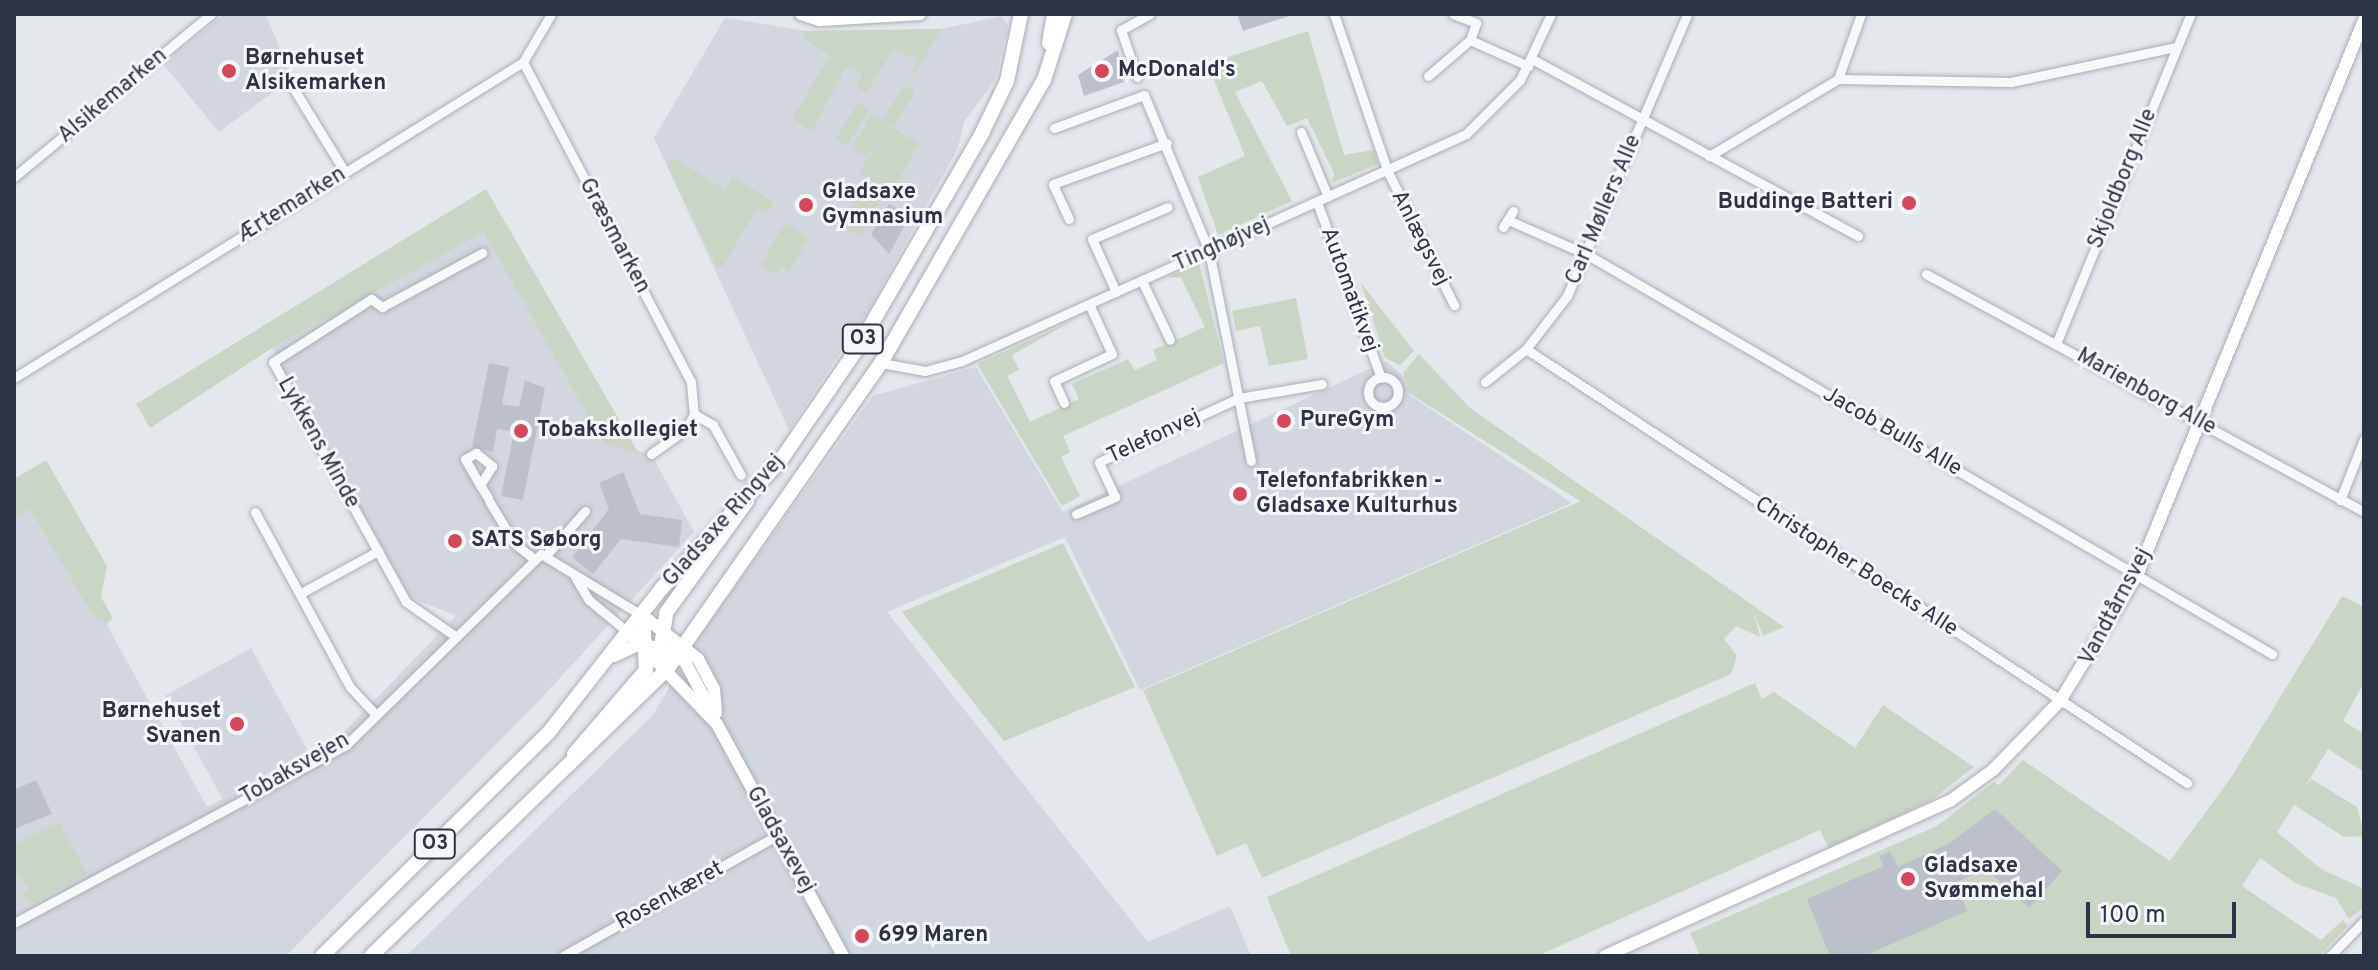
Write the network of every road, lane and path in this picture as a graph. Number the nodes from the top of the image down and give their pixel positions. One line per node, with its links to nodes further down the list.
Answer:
1 (211, 14): 32 (street, Alsikemarken)
2 (551, 14): 18 (street, Ærtemarken)
3 (802, 14): 4 (street)
4 (920, 14)
5 (1021, 14): 63 (main road, Gladsaxe Ringvej / O3)
6 (1054, 14): 24 (main road)
7 (1065, 14): 24 (main road, Gladsaxe Ringvej / O3)
8 (1150, 14): 21 (street)
9 (1334, 14): 30 (street)
10 (1453, 14): 16 (street)
11 (1551, 14): 19 (street, Tinghøjvej)
12 (1687, 14): 25 (street, Carl Møllers Alle)
13 (1861, 14): 22 (street)
14 (2191, 14): 17 (street, Skjoldborg Alle)
15 (2364, 20): 58 (street, Vandtårnsvej)
16 (1470, 40): 19 (street); 20 (street)
17 (2176, 47): 22 (street); 48 (street, Skjoldborg Alle)
18 (523, 62): 31 (street, Ærtemarken); 57 (street, Græsmarken)
19 (1530, 62): 25 (street); 30 (street, Tinghøjvej)
20 (1428, 76)
21 (1137, 77)
22 (1838, 79): 29 (street)
23 (292, 86): 31 (street)
24 (1031, 105): 50 (main road, Gladsaxe Ringvej / O3)
25 (1642, 119): 29 (street); 41 (street, Carl Møllers Alle)
26 (1054, 128): 28 (street)
27 (1301, 132): 33 (street)
28 (1167, 143): 36 (street); 39 (street)
29 (1709, 156): 38 (street)
30 (1387, 170): 33 (street, Tinghøjvej); 46 (street, Anlægsvej)
31 (345, 172): 51 (street, Ærtemarken)
32 (14, 177)
33 (1328, 197): 34 (street, Tinghøjvej)
34 (1317, 202): 39 (street, Tinghøjvej); 52 (street, Automatikvej)
35 (1168, 207): 44 (street)
36 (1069, 219)
37 (1508, 219): 41 (street, Jacob Bulls Alle)
38 (1858, 236)
39 (1209, 251): 43 (street, Tinghøjvej); 55 (street)
40 (482, 253): 70 (street, Lykkens Minde)
41 (1588, 255): 49 (street, Carl Møllers Alle); 74 (street, Jacob Bulls Alle)
42 (1926, 274): 48 (street, Marienborg Alle)
43 (1142, 281): 44 (street, Tinghøjvej); 47 (street)
44 (1116, 292): 45 (street, Tinghøjvej)
45 (1089, 304): 50 (street, Tinghøjvej); 56 (street)
46 (1454, 305)
47 (1170, 340)
48 (2056, 344): 58 (street, Marienborg Alle)
49 (1526, 349): 53 (street, Carl Møllers Alle); 83 (street, Christopher Boecks Alle)
50 (881, 363): 80 (main road, Gladsaxe Ringvej / O3)
51 (14, 378)
52 (1381, 378)
53 (1485, 382)
54 (1322, 384): 55 (street, Telefonvej)
55 (1239, 398): 61 (street); 69 (street, Telefonvej)
56 (1064, 403)
57 (694, 414): 60 (street); 62 (street)
58 (2200, 422): 65 (street, Marienborg Alle); 74 (street, Vandtårnsvej)
59 (2364, 439): 65 (street)
60 (651, 454)
61 (1251, 461)
62 (741, 475)
63 (756, 483): 76 (main road, Gladsaxe Ringvej / O3); 77 (main road)
64 (480, 485): 72 (street)
65 (2340, 500): 68 (street, Marienborg Alle)
66 (585, 511): 71 (street)
67 (255, 512): 75 (street)
68 (2364, 512)
69 (1076, 514)
70 (378, 551): 75 (street); 78 (street, Lykkens Minde)
71 (548, 553): 72 (street, Tobaksvejen); 73 (street)
72 (533, 558): 78 (street, Tobaksvejen)
73 (571, 571): 76 (street); 79 (street)
74 (2137, 575): 81 (street, Jacob Bulls Alle); 83 (street, Vandtårnsvej)
75 (301, 593): 84 (street)
76 (643, 616): 77 (street, Gladsaxevej); 79 (main road, Gladsaxe Ringvej / O3); 79 (main road)
77 (662, 629): 79 (main road); 80 (street, Gladsaxevej)
78 (455, 636): 84 (street, Tobaksvejen)
79 (646, 644): 80 (street); 82 (main road); 86 (main road); 91 (main road, Gladsaxe Ringvej / O3)
80 (680, 650): 82 (main road, Gladsaxe Ringvej / O3); 85 (street, Gladsaxevej)
81 (2272, 654)
82 (668, 668): 85 (street, Gladsaxevej); 86 (main road, Gladsaxe Ringvej / O3)
83 (2060, 701): 87 (street, Christopher Boecks Alle); 95 (street, Vandtårnsvej)
84 (376, 715): 90 (street, Tobaksvejen)
85 (717, 724): 88 (street, Gladsaxevej)
86 (557, 777): 92 (main road, Gladsaxe Ringvej / O3)
87 (2187, 783)
88 (778, 835): 93 (street, Rosenkæret); 94 (street, Gladsaxevej)
89 (2364, 921): 96 (street)
90 (14, 923)
91 (322, 956)
92 (371, 956)
93 (563, 956)
94 (843, 956)
95 (1605, 956)
96 (2330, 956)

